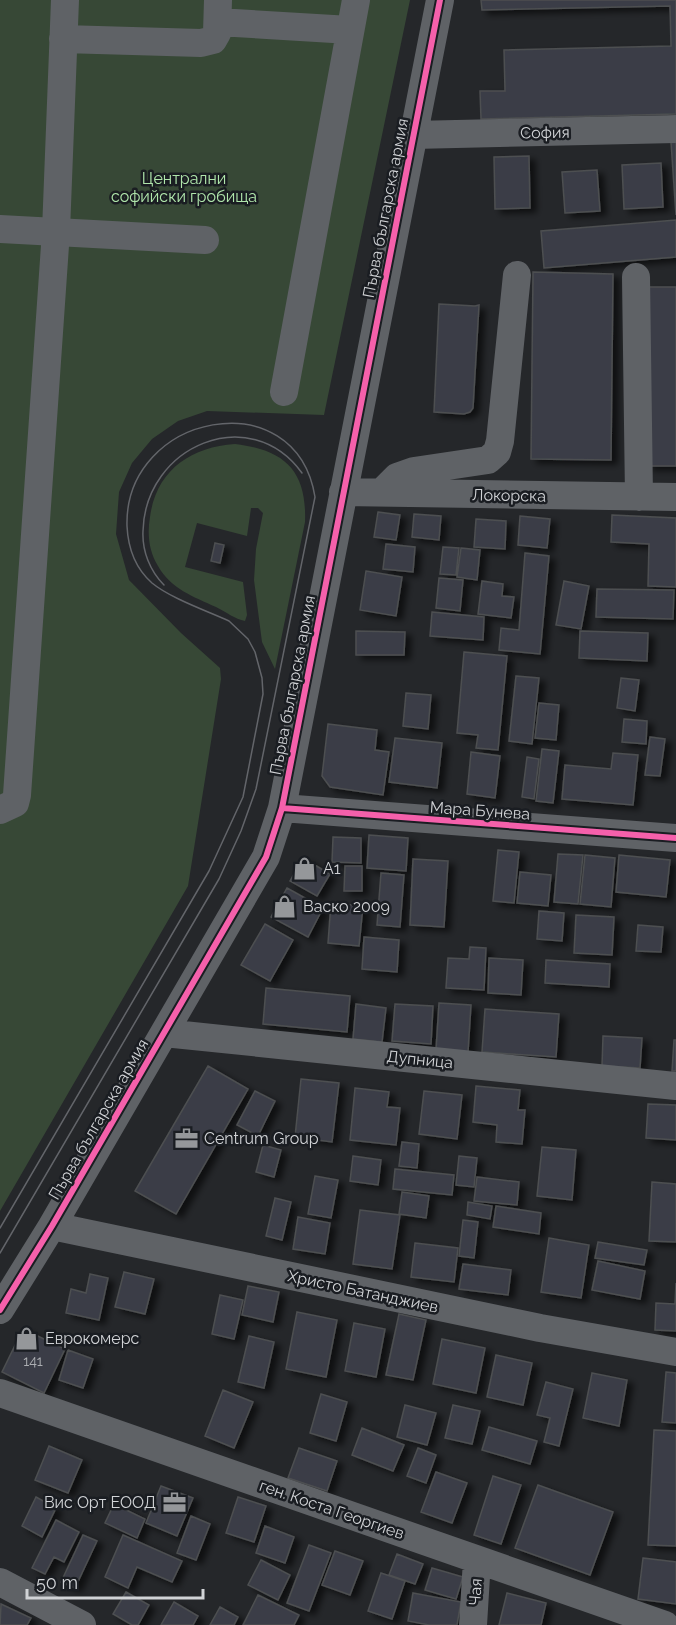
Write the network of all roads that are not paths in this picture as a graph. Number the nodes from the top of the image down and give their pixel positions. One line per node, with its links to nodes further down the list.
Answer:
1 (64, 0): 6 (street)
2 (356, 0): 5 (street)
3 (440, 0): 8 (street, Първа българска армия)
4 (218, 11): 5 (street); 6 (street)
5 (350, 30): 14 (street)
6 (63, 39): 10 (street)
7 (676, 129): 8 (street, София)
8 (413, 135): 15 (street, Първа българска армия)
9 (0, 229): 10 (street)
10 (56, 231): 11 (street); 20 (street)
11 (205, 240)
12 (517, 275): 16 (street)
13 (636, 276): 17 (street)
14 (284, 392)
15 (343, 492): 16 (street, Локорска); 19 (street, Първа българска армия)
16 (382, 492): 17 (street, Локорска)
17 (639, 497): 18 (street, Локорска)
18 (676, 497)
19 (282, 808): 21 (street, Мара Бунева); 22 (street, Първа българска армия)
20 (0, 810)
21 (676, 838)
22 (164, 1033): 23 (street, Дупница); 24 (street, Първа българска армия)
23 (676, 1086)
24 (52, 1226): 25 (street, Първа българска армия); 26 (street, Христо Батанджиев)
25 (0, 1310)
26 (676, 1353)
27 (0, 1393): 28 (street, ген. Коста Георгиев)
28 (477, 1560): 31 (street, Чая); 32 (street, ген. Коста Георгиев)
29 (0, 1582): 30 (street)
30 (81, 1625)
31 (473, 1625)
32 (665, 1625)

